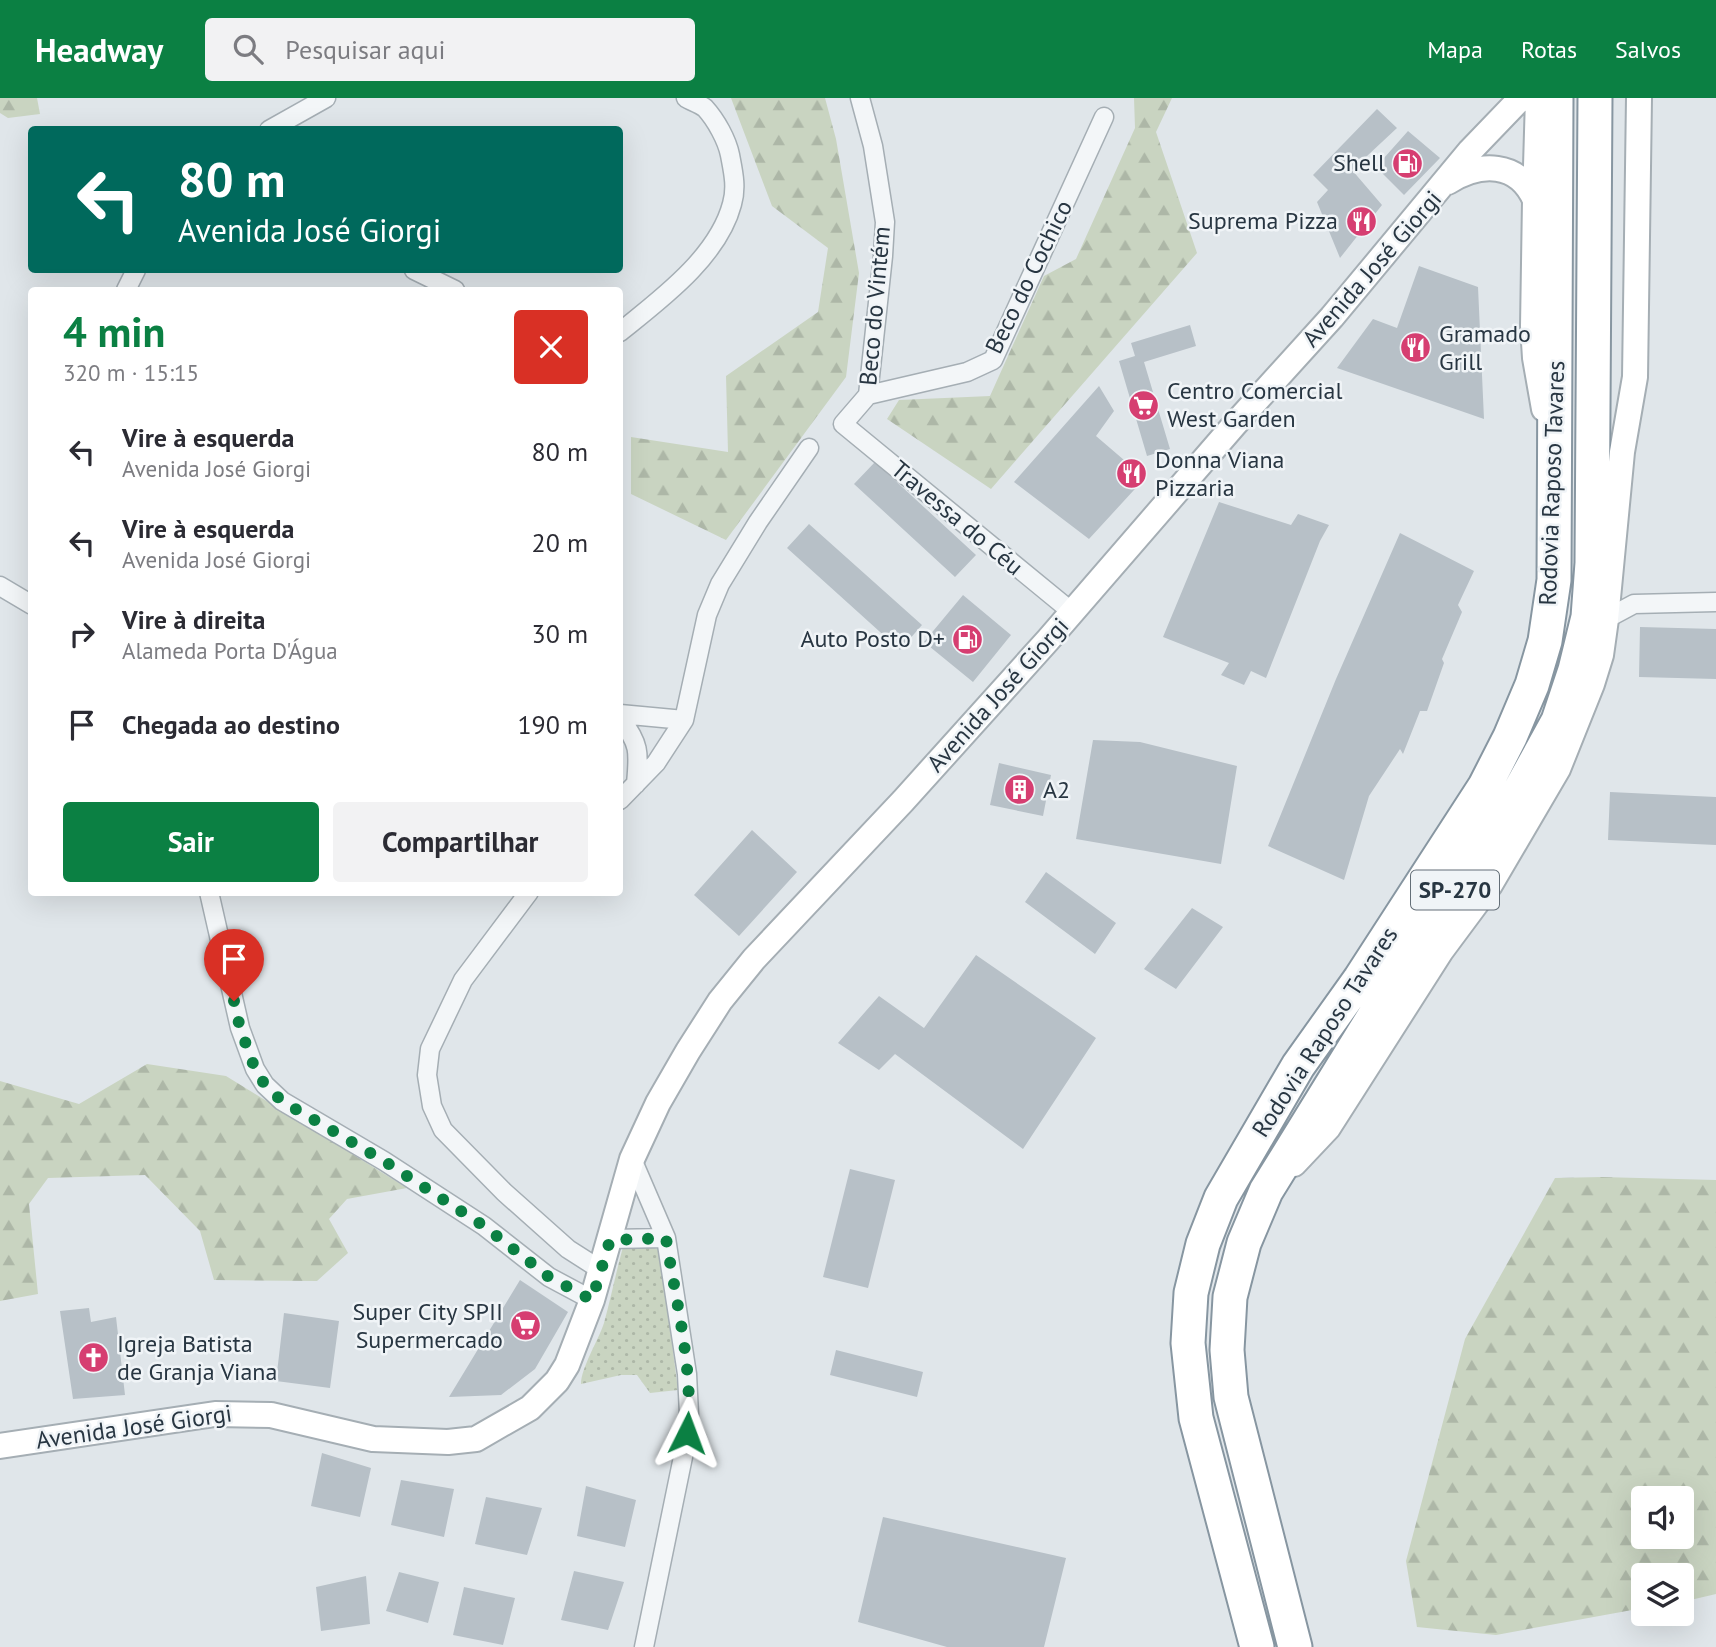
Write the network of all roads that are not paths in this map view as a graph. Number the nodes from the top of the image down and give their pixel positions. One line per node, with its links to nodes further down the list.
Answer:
1 (326, 98): 10 (street)
2 (686, 98): 15 (street)
3 (860, 98): 16 (street, Beco do Vintém)
4 (1521, 98): 11 (street, Avenida José Giorgi)
5 (1538, 98): 12 (street)
6 (1556, 98): 19 (highway, Rodovia Raposo Tavares / SP-270)
7 (1595, 98): 35 (highway, Rodovia Raposo Tavares / SP-270)
8 (1639, 98): 20 (street)
9 (1104, 117): 16 (street, Beco do Cochico)
10 (276, 126)
11 (1445, 184): 12 (street, Avenida José Giorgi); 25 (street, Avenida José Giorgi)
12 (1535, 200): 19 (street)
13 (420, 273): 14 (street)
14 (449, 287)
15 (623, 330)
16 (869, 395): 17 (street, Beco do Vintém)
17 (843, 424): 25 (street, Travessa do Céu)
18 (809, 448): 29 (street)
19 (1555, 475): 42 (highway, Rodovia Raposo Tavares / SP-270)
20 (1611, 581): 24 (street); 26 (street)
21 (0, 586): 23 (street)
22 (1716, 602): 24 (street)
23 (28, 603)
24 (1634, 604): 26 (street)
25 (1072, 612): 34 (street, Avenida José Giorgi)
26 (1606, 619): 35 (street)
27 (623, 716): 29 (street)
28 (623, 720): 30 (street)
29 (684, 720): 30 (street)
30 (636, 784): 31 (street)
31 (623, 797)
32 (210, 896): 39 (street)
33 (526, 896): 38 (street)
34 (632, 1159): 36 (street); 37 (street, Avenida José Giorgi)
35 (1266, 1191): 43 (highway, Rodovia Raposo Tavares / SP-270)
36 (666, 1238): 37 (street); 41 (street)
37 (610, 1240): 38 (street, Avenida José Giorgi)
38 (601, 1270): 39 (street, Avenida José Giorgi)
39 (592, 1300): 40 (street, Avenida José Giorgi)
40 (0, 1446)
41 (644, 1647)
42 (1257, 1647)
43 (1294, 1647)

